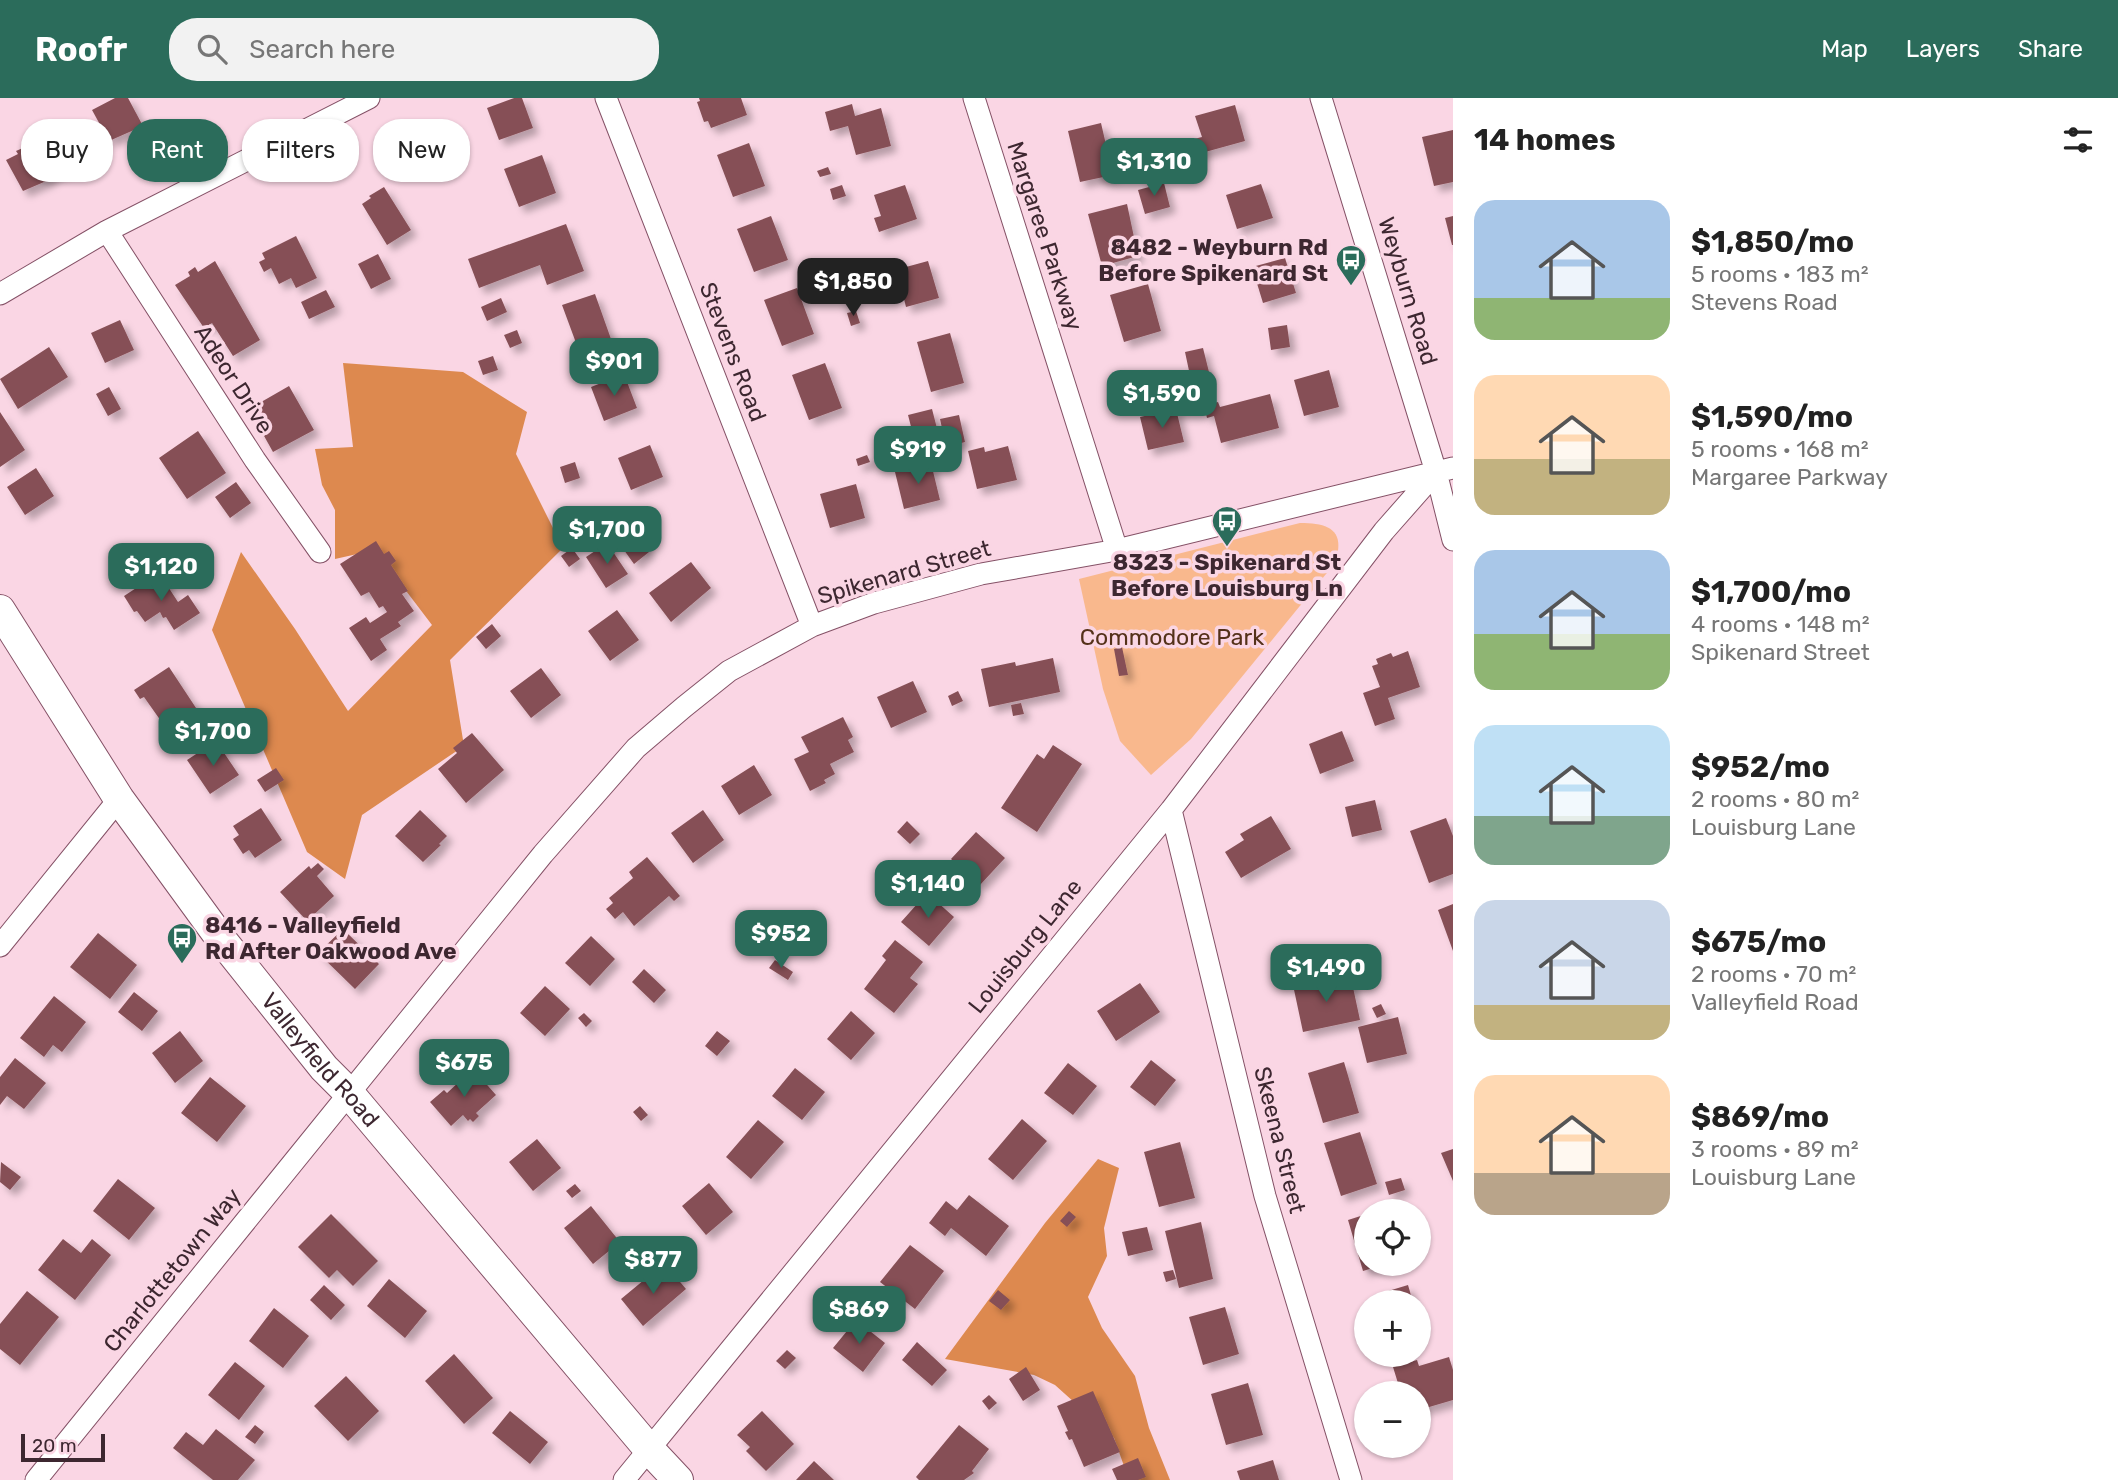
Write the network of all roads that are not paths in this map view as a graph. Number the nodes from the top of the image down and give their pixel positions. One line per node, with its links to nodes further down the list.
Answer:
1 (369, 98): 5 (street)
2 (606, 98): 12 (street, Stevens Road)
3 (974, 98): 9 (street, Margaree Parkway)
4 (1321, 98): 7 (street, Weyburn Road)
5 (107, 231): 6 (street); 10 (street, Adeor Drive)
6 (0, 294)
7 (1445, 470): 8 (street, Weyburn Road); 9 (street, Spikenard Street); 14 (street, Louisburg Lane)
8 (1453, 540)
9 (1117, 550): 12 (street, Spikenard Street)
10 (320, 552)
11 (0, 610): 13 (street, Valleyfield Road)
12 (811, 626): 16 (street, Spikenard Street)
13 (119, 799): 15 (street); 16 (street, Valleyfield Road)
14 (1171, 810): 17 (street, Louisburg Lane); 21 (street, Skeena Street)
15 (0, 946)
16 (348, 1092): 17 (street, Valleyfield Road); 18 (street, Charlottetown Way)
17 (648, 1448): 19 (street); 20 (street, Valleyfield Road)
18 (36, 1480)
19 (624, 1480)
20 (678, 1480)
21 (1351, 1480)

